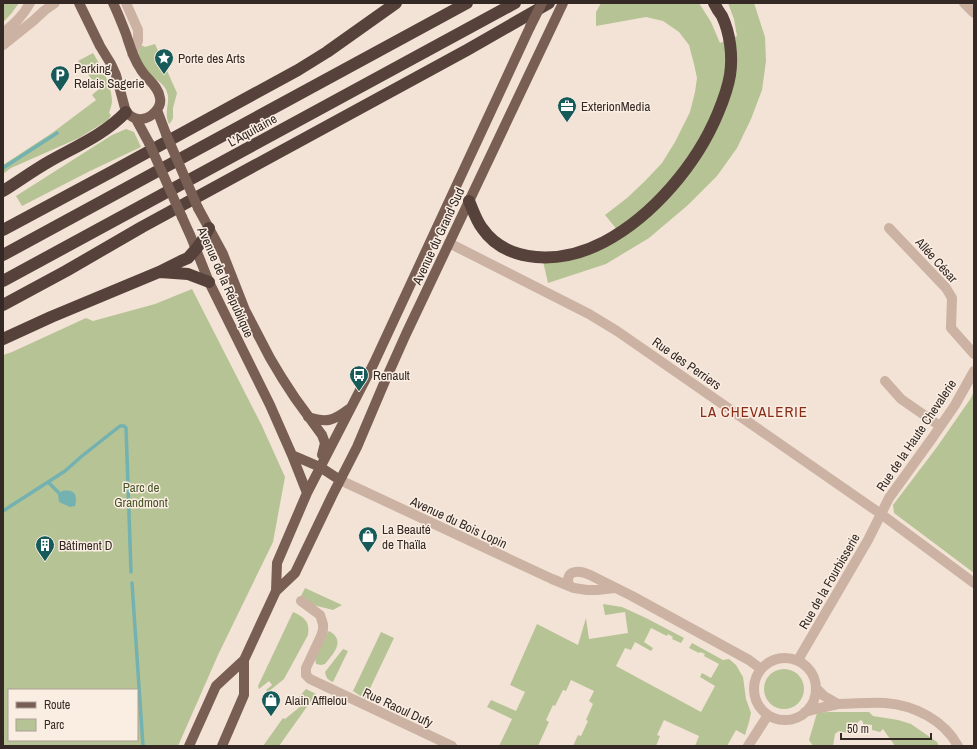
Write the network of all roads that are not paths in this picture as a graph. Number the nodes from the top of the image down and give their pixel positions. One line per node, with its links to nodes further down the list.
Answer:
1 (30, 3): 15 (street)
2 (55, 3): 16 (street)
3 (78, 3): 19 (main road)
4 (113, 3): 17 (main road, Avenue de la République)
5 (126, 3): 17 (street)
6 (396, 3): 25 (highway)
7 (467, 3): 28 (highway, L'Aquitaine)
8 (515, 3): 30 (highway, L'Aquitaine)
9 (542, 3): 37 (main road, Avenue du Grand Sud, bridge)
10 (549, 3): 32 (highway)
11 (714, 3): 22 (highway)
12 (964, 3): 14 (street)
13 (561, 7): 22 (main road, Avenue du Grand Sud)
14 (974, 13)
15 (3, 33)
16 (3, 45)
17 (132, 54): 18 (main road, Avenue de la République)
18 (157, 110): 20 (main road); 23 (main road, Avenue de la République, bridge)
19 (126, 112): 20 (main road, Avenue de la République); 21 (highway)
20 (136, 119): 27 (main road, Avenue de la République, bridge)
21 (3, 191)
22 (469, 201): 26 (main road, Avenue du Grand Sud)
23 (209, 228): 27 (highway); 38 (main road, Avenue de la République)
24 (889, 228): 34 (street, Allée César)
25 (3, 230)
26 (449, 243): 42 (main road, Avenue du Grand Sud); 44 (street, Rue des Perriers)
27 (196, 249): 29 (highway); 31 (main road, Avenue de la République)
28 (3, 255)
29 (159, 272): 31 (highway); 33 (highway)
30 (3, 281)
31 (209, 282): 40 (main road, Avenue de la République)
32 (3, 305)
33 (3, 339)
34 (974, 354)
35 (974, 371): 39 (street, Rue de la Haute Chevalerie)
36 (885, 381): 39 (street)
37 (350, 408): 38 (main road); 41 (main road, Avenue du Grand Sud)
38 (308, 417): 41 (main road, Avenue de la République)
39 (940, 426): 44 (street, Rue de la Haute Chevalerie)
40 (292, 455): 41 (main road); 43 (main road, Avenue de la République)
41 (320, 467): 42 (main road); 43 (main road)
42 (340, 480): 46 (street, Avenue du Bois Lopin); 48 (main road, Avenue du Grand Sud)
43 (307, 493): 48 (main road)
44 (881, 514): 45 (street, Rue des Perriers); 51 (street, Rue de la Fourbisserie)
45 (974, 583)
46 (569, 586): 47 (street, Avenue du Bois Lopin); 47 (street)
47 (615, 588): 52 (street)
48 (276, 591): 50 (main road)
49 (301, 601): 59 (street, Rue Raoul Dufy)
50 (244, 660): 57 (main road); 58 (main road)
51 (798, 660): 52 (street); 53 (street)
52 (761, 669): 56 (street)
53 (816, 688): 54 (street); 55 (street)
54 (838, 704): 55 (street); 61 (street)
55 (805, 712): 56 (street)
56 (768, 715): 60 (street)
57 (189, 746)
58 (222, 746)
59 (452, 746)
60 (748, 746)
61 (958, 746)

